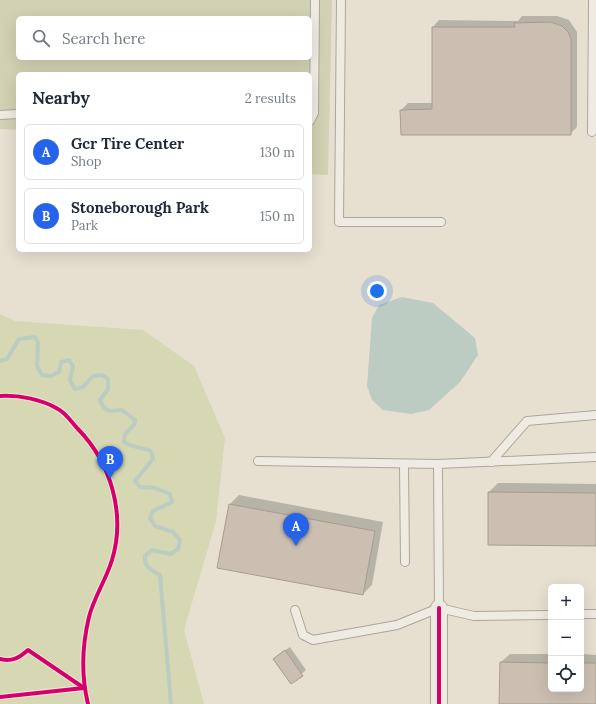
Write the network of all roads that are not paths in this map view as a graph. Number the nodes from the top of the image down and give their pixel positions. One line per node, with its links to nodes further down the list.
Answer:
1 (315, 0): 6 (lane)
2 (341, 0): 8 (lane)
3 (593, 0): 7 (lane)
4 (16, 114): 5 (lane)
5 (0, 115)
6 (312, 118)
7 (592, 132)
8 (441, 222)
9 (596, 415): 12 (lane)
10 (596, 457): 12 (lane)
11 (258, 461): 13 (lane)
12 (491, 462): 14 (lane)
13 (404, 464): 14 (lane); 15 (lane)
14 (438, 464): 16 (lane)
15 (405, 562)
16 (439, 608): 17 (lane); 20 (lane); 21 (street)
17 (295, 610)
18 (584, 614): 19 (lane)
19 (596, 614)
20 (548, 615)
21 (439, 704)

